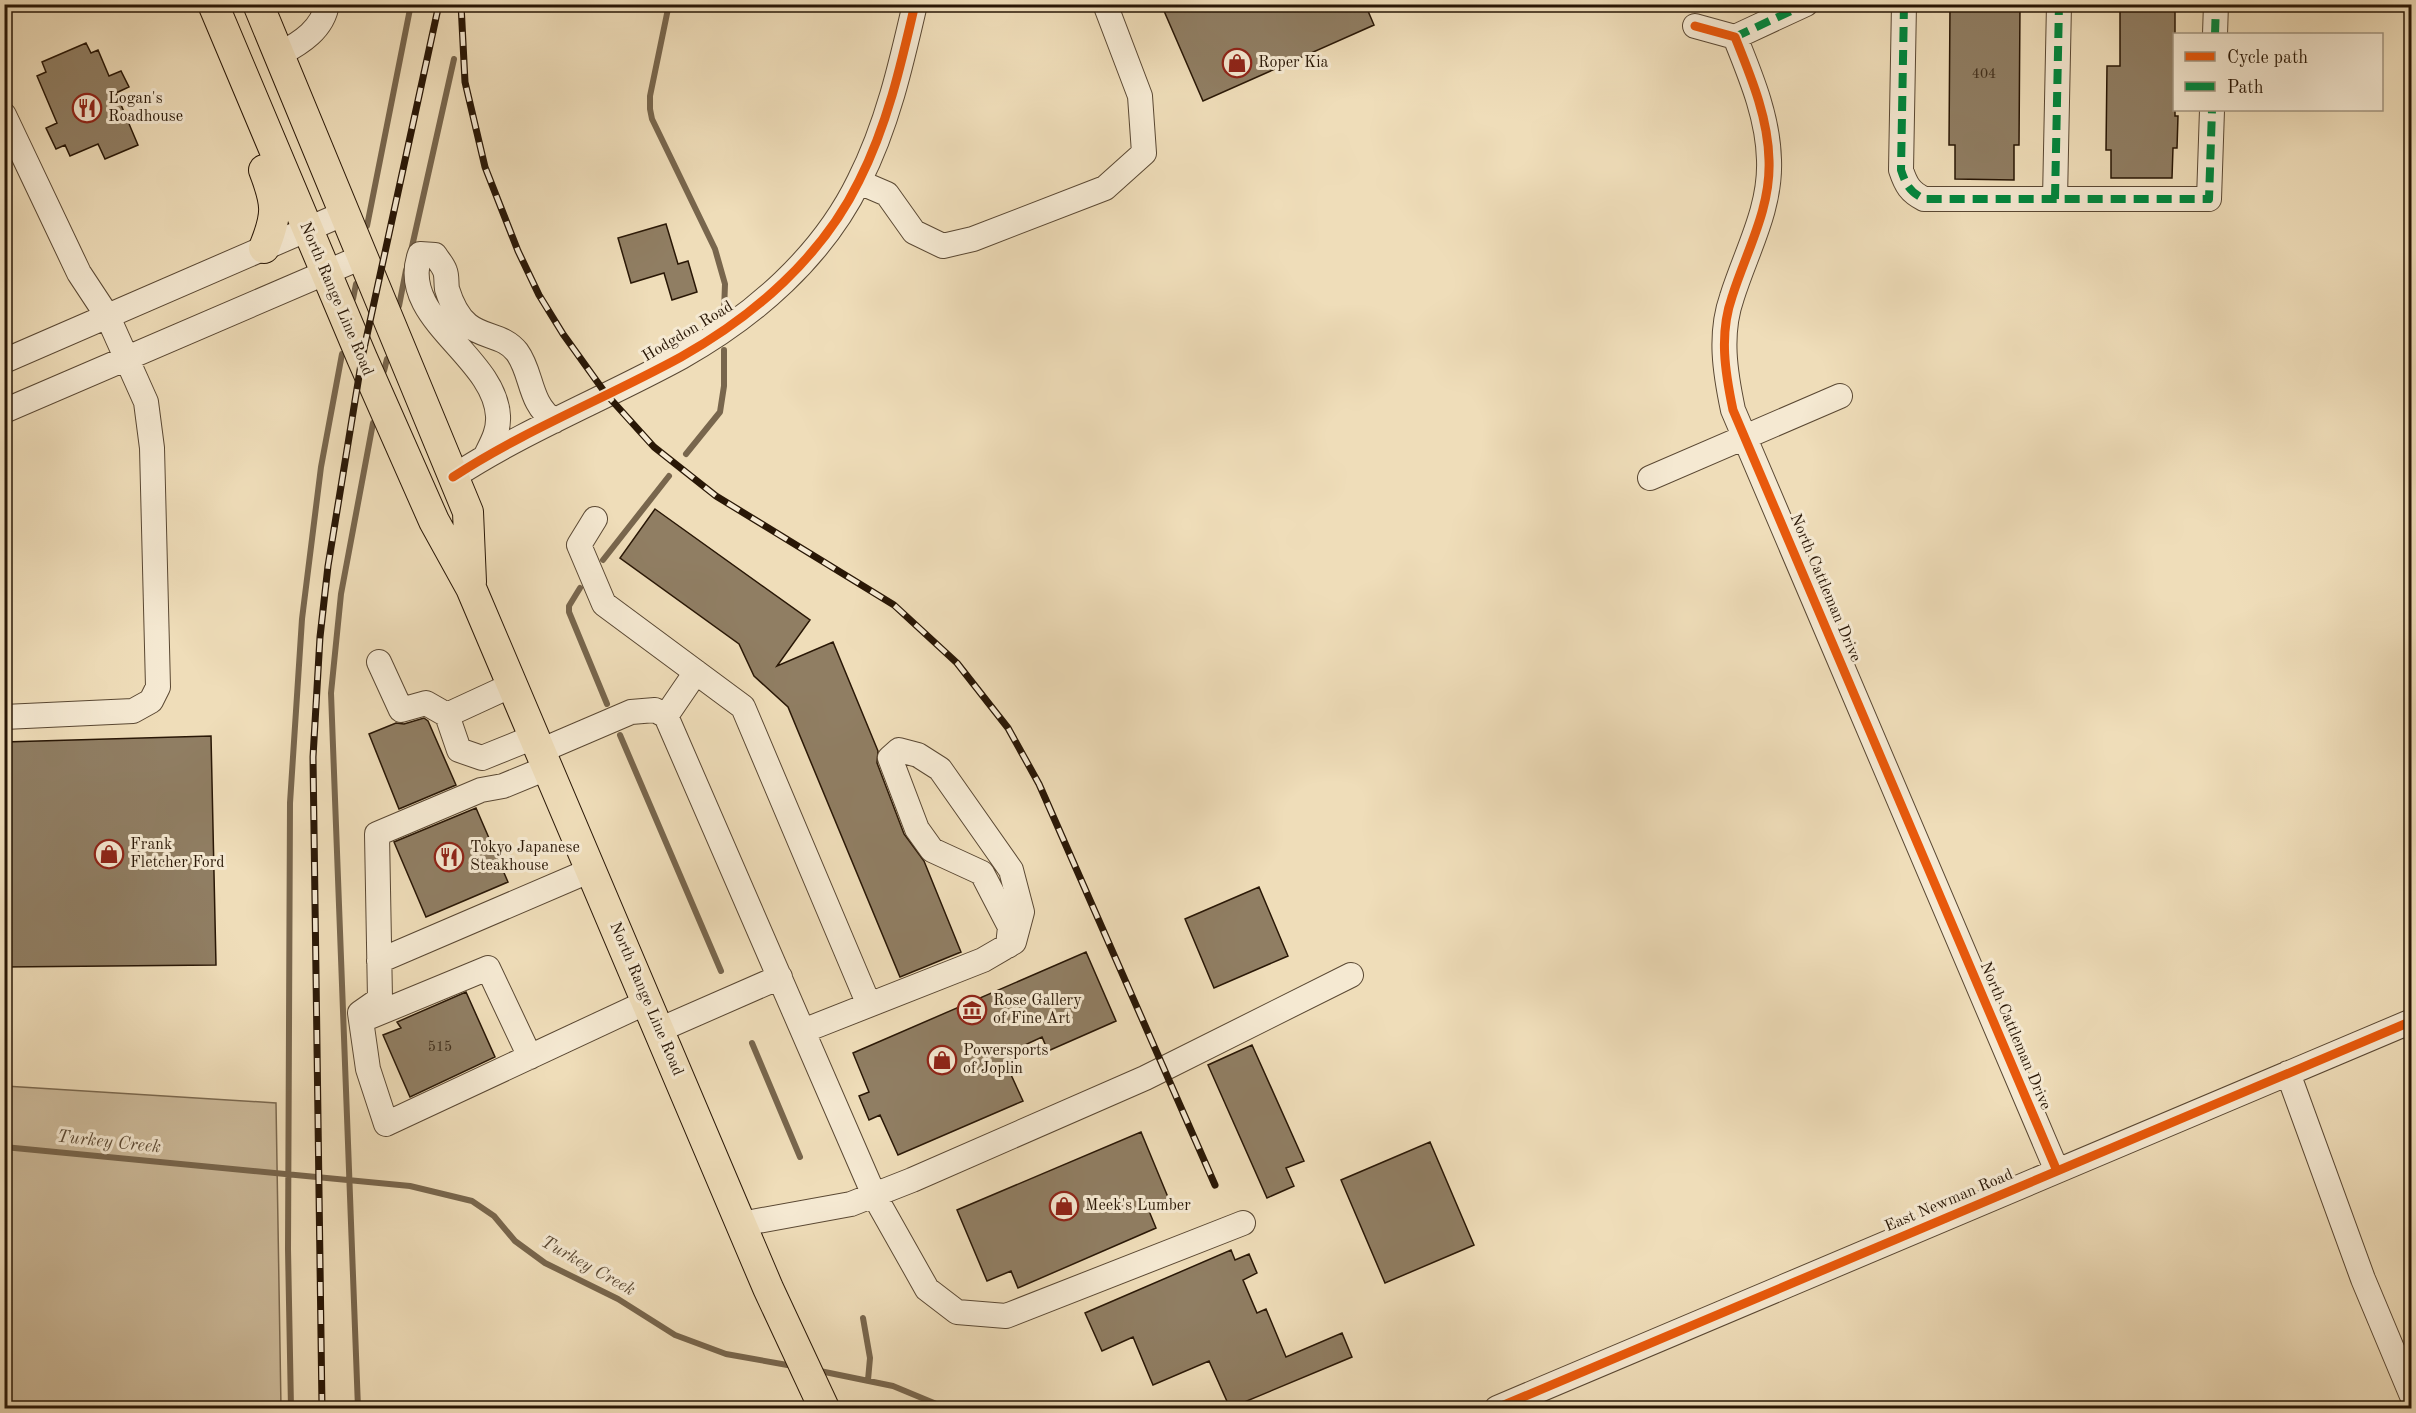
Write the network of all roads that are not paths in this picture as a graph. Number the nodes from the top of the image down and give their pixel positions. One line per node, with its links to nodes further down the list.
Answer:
1 (194, 4): 21 (main road)
2 (213, 4): 20 (main road, North Range Line Road)
3 (258, 4): 14 (main road, North Range Line Road)
4 (327, 4): 14 (street)
5 (915, 4): 17 (street, Hodgdon Road)
6 (1105, 4): 17 (street)
7 (1806, 4): 13 (street)
8 (1904, 4): 18 (street)
9 (2059, 4): 18 (street)
10 (2216, 4): 12 (street)
11 (1695, 27): 13 (street)
12 (2215, 33)
13 (1735, 38): 30 (street, North Cattleman Drive)
14 (280, 54): 19 (main road, North Range Line Road)
15 (2212, 111): 18 (street)
16 (4, 115): 24 (street)
17 (859, 182): 29 (street, Hodgdon Road)
18 (2055, 199)
19 (345, 213): 20 (street); 22 (main road, North Range Line Road)
20 (306, 230): 21 (street); 23 (main road, North Range Line Road)
21 (264, 248): 24 (street)
22 (362, 257): 23 (street); 32 (main road, North Range Line Road)
23 (324, 273): 25 (street); 35 (main road, North Range Line Road)
24 (108, 317): 25 (street); 26 (street)
25 (127, 358): 28 (street); 41 (street)
26 (4, 361)
27 (1840, 396): 30 (street)
28 (4, 411)
29 (554, 421): 31 (street, Hodgdon Road); 31 (street)
30 (1745, 437): 33 (street); 56 (street, North Cattleman Drive)
31 (486, 455): 32 (street, Hodgdon Road)
32 (453, 477): 35 (main road, North Range Line Road)
33 (1650, 478)
34 (595, 519): 37 (street)
35 (471, 588): 38 (main road, North Range Line Road)
36 (379, 662): 39 (street)
37 (696, 672): 40 (street); 49 (street)
38 (513, 685): 39 (street); 42 (main road, North Range Line Road)
39 (447, 715): 42 (street)
40 (666, 716): 42 (street); 47 (street)
41 (4, 717)
42 (541, 752): 43 (main road, North Range Line Road); 45 (street)
43 (591, 870): 45 (street); 48 (main road, North Range Line Road)
44 (1008, 946): 44 (street); 49 (street)
45 (379, 961): 50 (street)
46 (1351, 975): 57 (street)
47 (780, 977): 52 (street); 53 (street)
48 (647, 1002): 52 (main road, North Range Line Road); 54 (street)
49 (869, 1005): 53 (street)
50 (361, 1020): 54 (street); 54 (street)
51 (2412, 1021): 55 (street, East Newman Road)
52 (659, 1030): 59 (main road, North Range Line Road)
53 (803, 1031): 57 (street)
54 (530, 1057)
55 (2288, 1073): 56 (street, East Newman Road); 60 (street)
56 (2057, 1172): 62 (street, East Newman Road)
57 (874, 1195): 58 (street); 59 (street)
58 (1243, 1223)
59 (741, 1224): 61 (main road, North Range Line Road)
60 (2412, 1396)
61 (824, 1408)
62 (1497, 1408)

